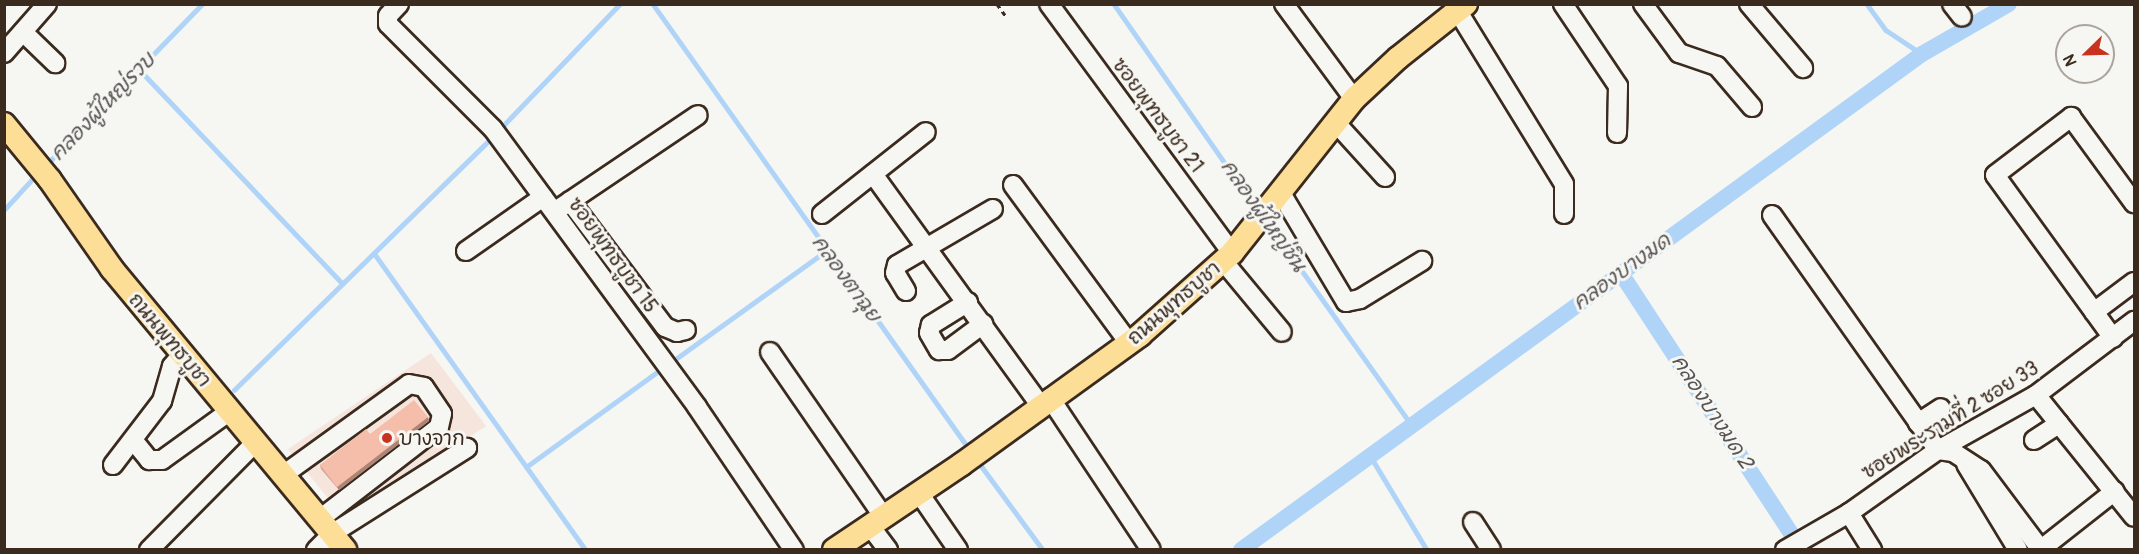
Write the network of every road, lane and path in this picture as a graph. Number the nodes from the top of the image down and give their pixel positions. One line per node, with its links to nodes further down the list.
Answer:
1 (47, 4): 11 (street)
2 (399, 4): 25 (street, ซอยพุทธบูชา 15)
3 (997, 4): 10 (path)
4 (1049, 4): 36 (street, ซอยพุทธบูชา 21)
5 (1284, 4): 15 (street)
6 (1563, 4): 21 (street)
7 (1643, 4): 16 (street)
8 (1749, 4): 14 (street)
9 (1462, 7): 15 (main road, ถนนพุทธบูชา); 32 (street)
10 (1007, 18)
11 (23, 32): 12 (street); 13 (street)
12 (4, 53)
13 (55, 63)
14 (1803, 68)
15 (1354, 99): 18 (main road, ถนนพุทธบูชา)
16 (1752, 107)
17 (698, 115): 27 (street)
18 (1336, 123): 23 (street); 26 (main road, ถนนพุทธบูชา)
19 (4, 124): 49 (main road, ถนนพุทธบูชา)
20 (927, 132): 22 (street)
21 (1617, 133)
22 (873, 174): 31 (street); 34 (street)
23 (1385, 177)
24 (1013, 185): 47 (street)
25 (543, 197): 30 (street, ซอยพุทธบูชา 15); 35 (street)
26 (1276, 199): 36 (main road, ถนนพุทธบูชา); 37 (street)
27 (570, 201): 30 (street); 44 (street)
28 (2134, 203): 41 (street)
29 (993, 209): 34 (street)
30 (554, 212): 73 (street, ซอยพุทธบูชา 15)
31 (822, 214)
32 (1564, 214)
33 (1772, 215): 54 (street)
34 (929, 247): 39 (street); 40 (street)
35 (466, 251)
36 (1228, 257): 45 (street, ซอยพุทธบูชา 21); 47 (main road, ถนนพุทธบูชา)
37 (1422, 261)
38 (2134, 282): 41 (street)
39 (906, 291)
40 (968, 302): 43 (street); 43 (street)
41 (2094, 312): 46 (street)
42 (2134, 321): 46 (street, ซอยพระรามที่ 2 ซอย 33)
43 (983, 324): 51 (street)
44 (686, 330)
45 (1282, 332)
46 (2113, 338): 50 (street, ซอยพระรามที่ 2 ซอย 33)
47 (1129, 344): 51 (main road, ถนนพุทธบูชา)
48 (770, 352): 68 (street)
49 (182, 355): 53 (main road, ถนนพุทธบูชา); 56 (street)
50 (2037, 394): 55 (street); 60 (street, ซอยพระรามที่ 2 ซอย 33)
51 (1045, 402): 65 (main road, ถนนพุทธบูชา); 77 (street)
52 (1941, 408): 54 (street)
53 (230, 411): 56 (street); 58 (main road, ถนนพุทธบูชา)
54 (1918, 423): 60 (street)
55 (2059, 424): 57 (street); 64 (street)
56 (133, 440): 62 (street)
57 (2034, 441)
58 (256, 442): 63 (main road, ถนนพุทธบูชา); 71 (street)
59 (467, 448): 70 (street)
60 (1938, 450): 61 (street); 66 (street, ซอยพระรามที่ 2 ซอย 33)
61 (1964, 459): 81 (street); 82 (street)
62 (113, 465)
63 (284, 475): 70 (main road, ถนนพุทธบูชา); 70 (street)
64 (2115, 491): 67 (street); 82 (street)
65 (919, 494): 68 (main road, ถนนพุทธบูชา); 76 (street)
66 (1849, 513): 79 (street, ซอยพระรามที่ 2 ซอย 33); 80 (street)
67 (2134, 517)
68 (877, 522): 74 (main road, ถนนพุทธบูชา); 75 (street)
69 (1473, 522): 78 (street)
70 (332, 534): 72 (street)
71 (149, 549)
72 (316, 549)
73 (794, 549)
74 (834, 549)
75 (888, 549)
76 (958, 549)
77 (1151, 549)
78 (1491, 549)
79 (1786, 549)
80 (1872, 549)
81 (2018, 549)
82 (2041, 549)

